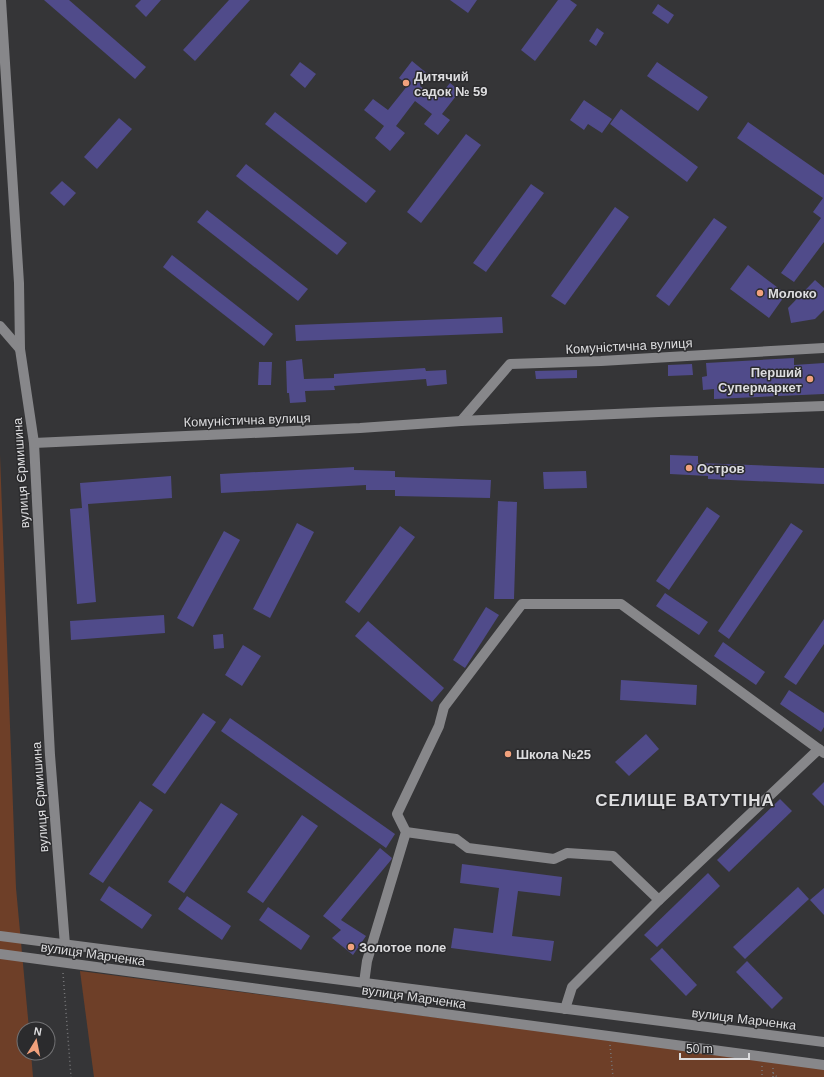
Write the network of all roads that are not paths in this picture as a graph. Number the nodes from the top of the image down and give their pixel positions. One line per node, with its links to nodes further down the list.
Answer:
1 (1, 0): 4 (street, вулиця Єрмишина)
2 (0, 326): 4 (street)
3 (824, 348): 6 (street, Комуністична вулиця)
4 (20, 349): 7 (street, вулиця Єрмишина)
5 (824, 406): 6 (street, Комуністична вулиця)
6 (461, 421): 7 (street, Комуністична вулиця)
7 (34, 443): 15 (street, вулиця Єрмишина)
8 (821, 751): 9 (street); 10 (street)
9 (406, 832): 10 (street); 18 (street)
10 (659, 900): 19 (street)
11 (0, 936): 13 (street, вулиця Марченка)
12 (0, 941): 14 (street)
13 (32, 941): 15 (street, вулиця Марченка); 17 (street)
14 (0, 944)
15 (65, 945): 18 (street, вулиця Марченка)
16 (0, 954): 17 (street, вулиця Марченка)
17 (31, 959): 21 (street, вулиця Марченка)
18 (364, 983): 19 (street, вулиця Марченка)
19 (565, 1009): 20 (street, вулиця Марченка)
20 (824, 1042)
21 (824, 1064)

